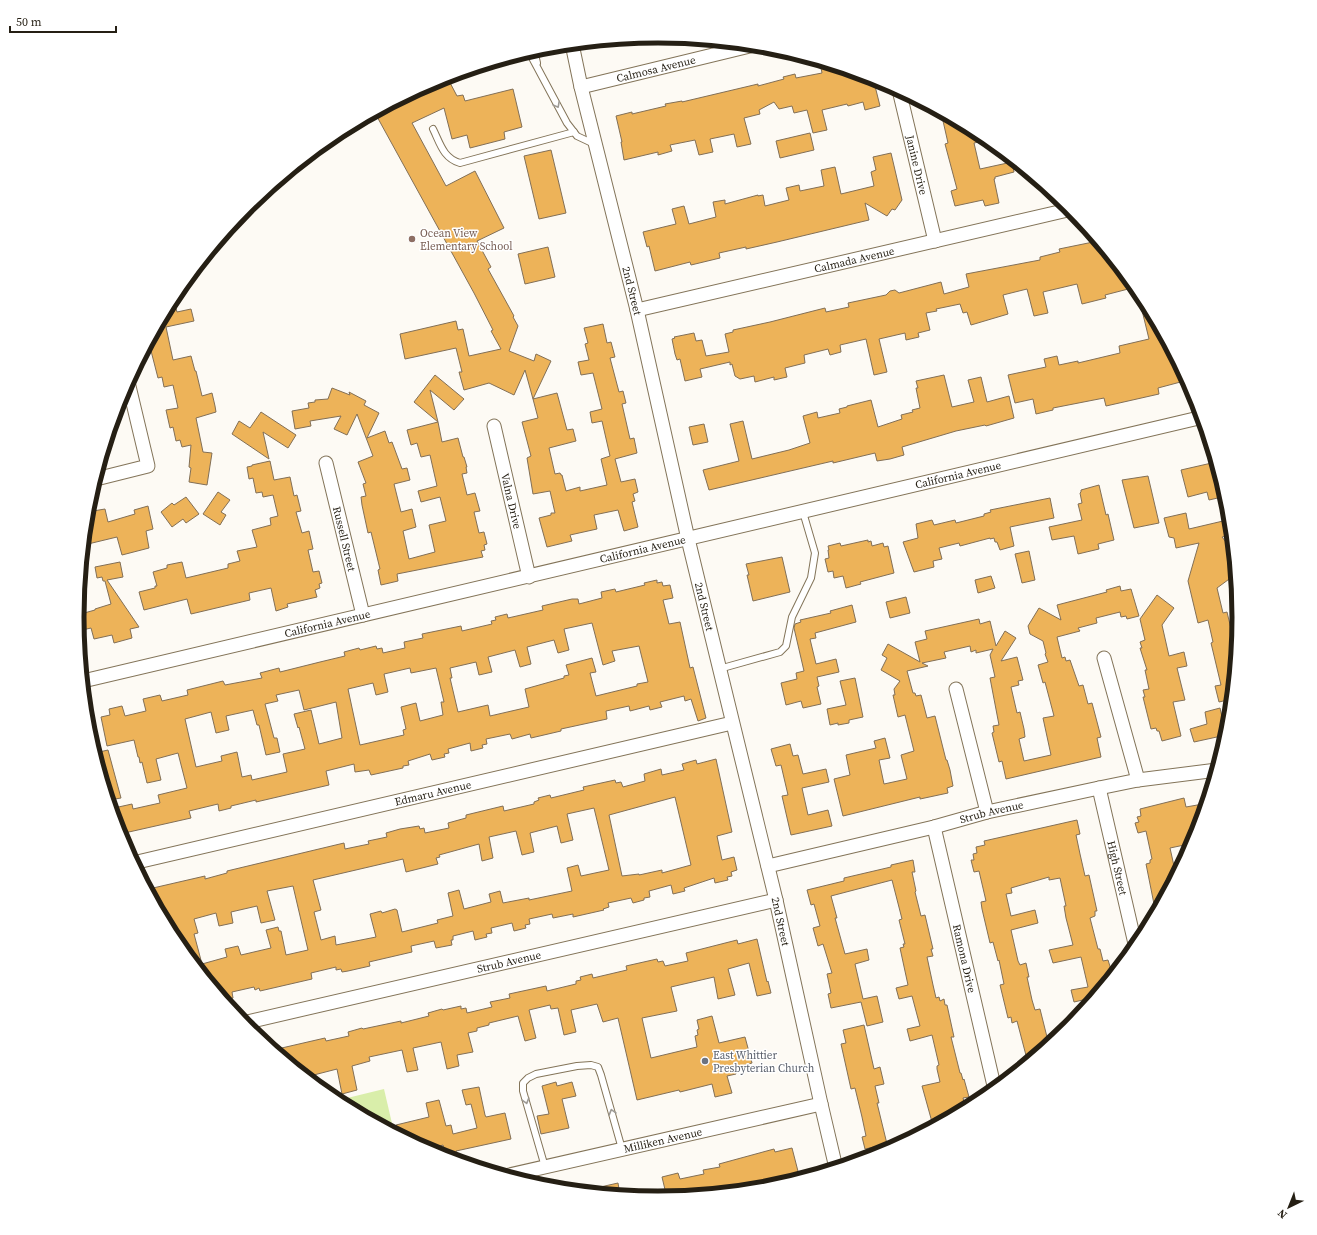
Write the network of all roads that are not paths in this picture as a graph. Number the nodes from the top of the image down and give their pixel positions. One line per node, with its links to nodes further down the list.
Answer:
1 (738, 49): 6 (street, Calmosa Avenue)
2 (573, 50): 6 (street, 2nd Street)
3 (535, 57): 5 (lane)
4 (532, 58): 5 (lane)
5 (538, 70): 9 (lane, one-way to 9)
6 (581, 87): 10 (street, 2nd Street)
7 (900, 96): 12 (street, Janine Drive)
8 (433, 129): 9 (lane)
9 (574, 132): 10 (lane)
10 (596, 145): 13 (street, 2nd Street)
11 (1065, 211): 12 (street, Calmada Avenue)
12 (935, 241): 13 (street, Calmada Avenue)
13 (637, 310): 20 (street, 2nd Street)
14 (130, 392): 18 (street)
15 (1197, 418): 19 (street, California Avenue)
16 (494, 426): 21 (street, Valna Drive)
17 (326, 463): 22 (street, Russell Street)
18 (102, 478)
19 (803, 512): 20 (street, California Avenue); 24 (lane)
20 (688, 539): 21 (street, California Avenue); 24 (street, 2nd Street)
21 (528, 577): 22 (street, California Avenue)
22 (363, 615): 25 (street, California Avenue)
23 (1104, 658): 29 (street)
24 (719, 669): 27 (street, 2nd Street)
25 (88, 680)
26 (956, 689): 31 (street)
27 (732, 724): 33 (street, Edmaru Avenue); 34 (street, 2nd Street)
28 (1212, 771): 29 (street, Strub Avenue)
29 (1138, 780): 30 (street, Strub Avenue)
30 (1099, 788): 31 (street, Strub Avenue); 36 (street, High Street)
31 (987, 812): 32 (street, Strub Avenue)
32 (934, 826): 34 (street, Strub Avenue); 38 (street, Ramona Drive)
33 (139, 862)
34 (768, 866): 35 (street, 2nd Street)
35 (776, 900): 37 (street, Strub Avenue); 39 (street, 2nd Street)
36 (1134, 940)
37 (250, 1022)
38 (994, 1084)
39 (821, 1104): 40 (street, Milliken Avenue); 41 (street, 2nd Street)
40 (622, 1149): 42 (street, Milliken Avenue); 42 (lane, one-way to 42)
41 (835, 1164)
42 (545, 1167): 43 (street, Milliken Avenue)
43 (516, 1174)

